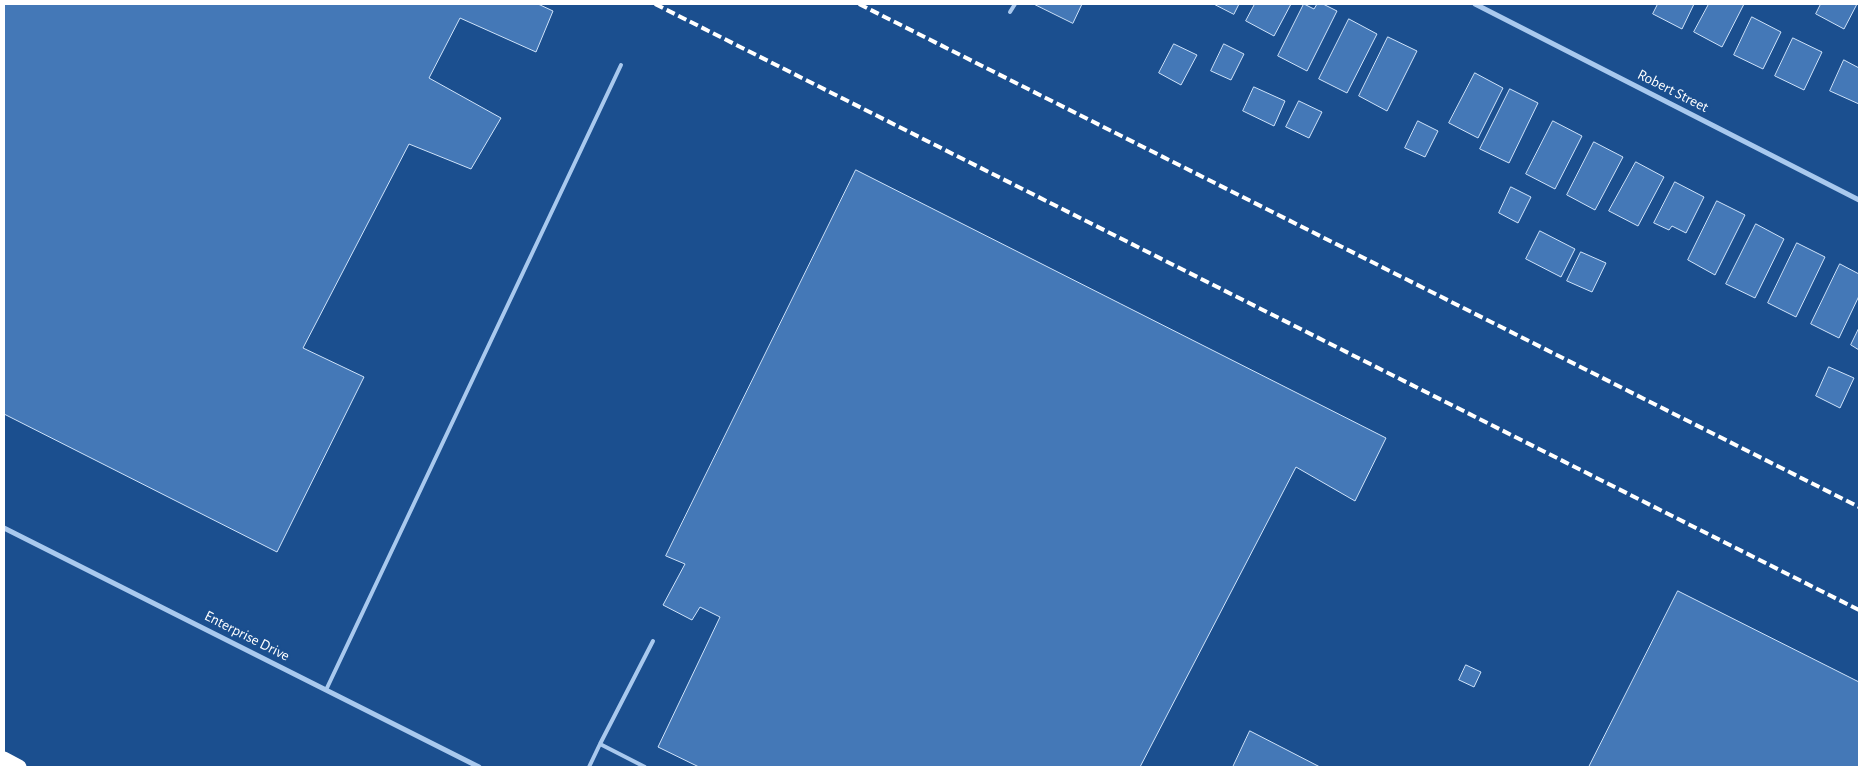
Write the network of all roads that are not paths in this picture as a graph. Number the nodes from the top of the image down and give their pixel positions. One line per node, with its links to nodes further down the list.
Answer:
1 (1014, 4): 3 (lane)
2 (1475, 4): 5 (street, Robert Street)
3 (1010, 12)
4 (621, 65): 8 (lane)
5 (1859, 200)
6 (4, 528): 8 (street, Enterprise Drive)
7 (653, 641): 9 (lane)
8 (326, 690): 12 (street, Enterprise Drive)
9 (600, 744): 13 (lane); 14 (lane)
10 (4, 759): 11 (highway)
11 (19, 767)
12 (479, 767)
13 (589, 767)
14 (645, 767)

